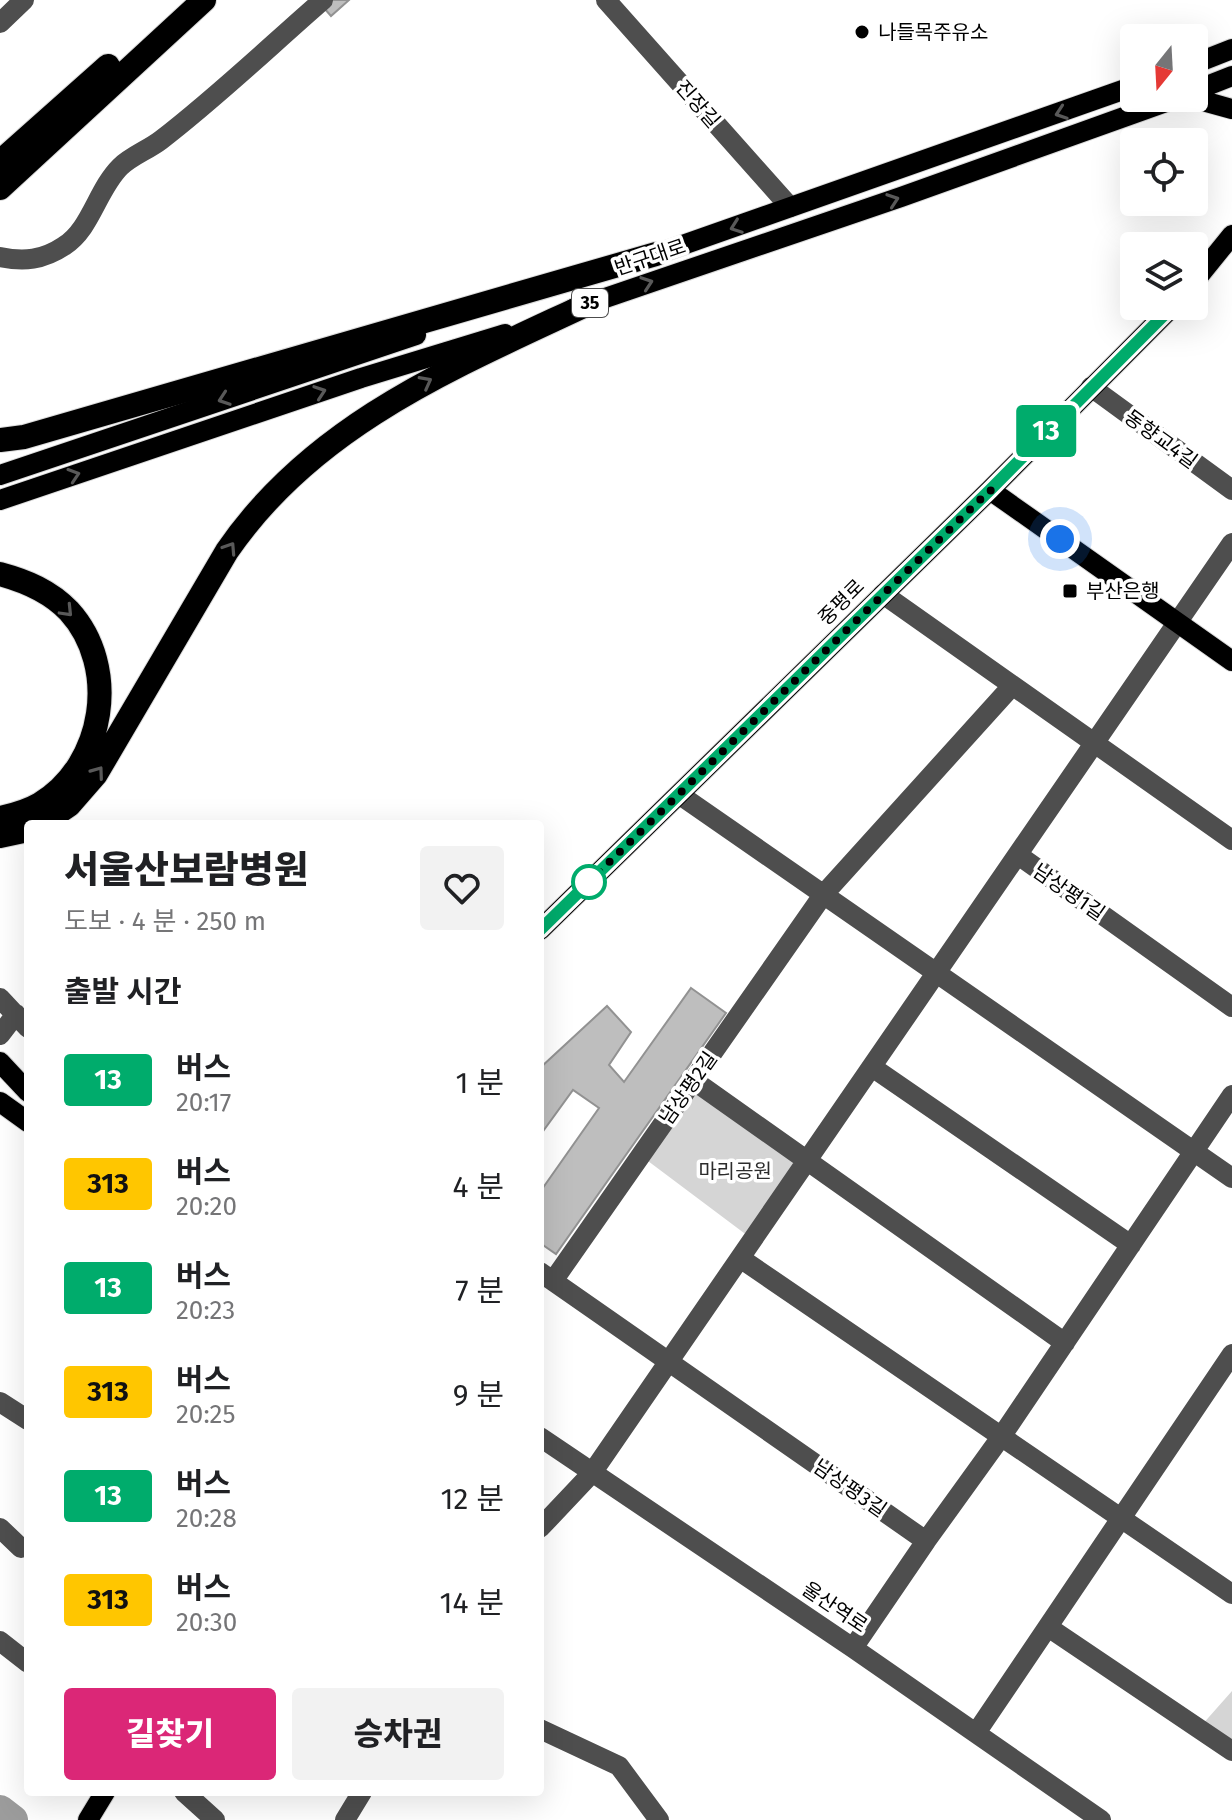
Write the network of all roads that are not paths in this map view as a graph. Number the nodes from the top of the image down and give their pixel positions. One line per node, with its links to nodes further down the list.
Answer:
1 (24, 0): 6 (street)
2 (182, 0): 15 (highway)
3 (204, 0): 16 (highway)
4 (323, 0): 20 (street)
5 (606, 0): 17 (street, 진장길)
6 (0, 23)
7 (1232, 49): 8 (main road)
8 (1208, 58)
9 (1232, 76): 10 (main road)
10 (1208, 85)
11 (1120, 91): 17 (main road, 반구대로 / 35, one-way to 17)
12 (1208, 102): 13 (main road)
13 (1232, 109)
14 (1139, 112): 22 (main road, 반구대로 / 35, one-way to 14)
15 (0, 162)
16 (0, 188)
17 (790, 207): 19 (main road, 반구대로 / 35, one-way to 19)
18 (1232, 235): 21 (main road)
19 (656, 254): 25 (highway); 26 (main road, 반구대로 / 35, one-way to 26)
20 (0, 257)
21 (1208, 265)
22 (588, 304): 29 (main road, 반구대로 / 35, one-way to 22); 39 (highway, one-way to 22)
23 (1159, 320): 24 (main road, 중평로)
24 (1091, 387): 27 (main road, 중평로); 28 (street, 동향교4길)
25 (0, 440)
26 (0, 475)
27 (990, 490): 32 (main road, 중평로); 33 (main road)
28 (1232, 490)
29 (0, 500)
30 (1232, 543): 33 (street, 남상평1길)
31 (0, 574): 38 (highway, one-way to 38)
32 (883, 594): 35 (street); 37 (main road, 중평로)
33 (1178, 623): 34 (main road); 36 (street, 남상평1길)
34 (1232, 661)
35 (1012, 686): 36 (street); 44 (street)
36 (1095, 743): 42 (street); 43 (street, 남상평1길)
37 (680, 795): 44 (street); 45 (main road, 중평로)
38 (0, 818)
39 (46, 820)
40 (24, 831): 41 (highway)
41 (0, 836)
42 (1232, 840)
43 (1018, 855): 46 (street); 48 (street, 남상평1길)
44 (823, 895): 46 (street); 54 (street, 남상평2길)
45 (544, 926)
46 (936, 973): 52 (street); 62 (street)
47 (0, 998): 49 (street)
48 (1232, 1007)
49 (22, 1021): 50 (street)
50 (0, 1035)
51 (0, 1062): 55 (main road)
52 (872, 1067): 63 (street); 65 (street)
53 (0, 1080): 57 (main road)
54 (693, 1080): 63 (street); 67 (street, 남상평2길)
55 (24, 1088)
56 (1232, 1095): 62 (street)
57 (24, 1097)
58 (0, 1102): 60 (main road)
59 (0, 1112): 61 (main road)
60 (24, 1121)
61 (24, 1122)
62 (1194, 1152): 64 (street); 65 (street)
63 (807, 1161): 66 (street); 68 (street)
64 (1232, 1178)
65 (1131, 1245): 68 (street)
66 (740, 1258): 70 (street); 73 (street)
67 (546, 1277): 70 (street, 남상평3길)
68 (1065, 1343): 73 (street)
69 (1232, 1354): 76 (street)
70 (669, 1362): 75 (street); 79 (street, 남상평3길)
71 (0, 1402): 72 (street)
72 (24, 1417)
73 (1001, 1437): 76 (street); 79 (street)
74 (544, 1440): 75 (street, 울산역로)
75 (592, 1473): 77 (street); 84 (street, 울산역로)
76 (1121, 1519): 81 (street); 82 (street)
77 (544, 1524)
78 (0, 1528): 80 (street)
79 (926, 1541): 84 (street)
80 (21, 1548)
81 (1232, 1594)
82 (1048, 1627): 87 (street); 88 (street)
83 (0, 1641): 85 (street)
84 (853, 1648): 87 (street, 울산역로)
85 (24, 1660)
86 (544, 1731): 95 (street)
87 (976, 1733): 96 (street, 울산역로)
88 (1232, 1751)
89 (103, 1796): 92 (main road)
90 (188, 1796): 93 (street)
91 (360, 1796): 94 (street)
92 (88, 1820)
93 (215, 1820)
94 (345, 1820)
95 (659, 1820)
96 (1101, 1820)

